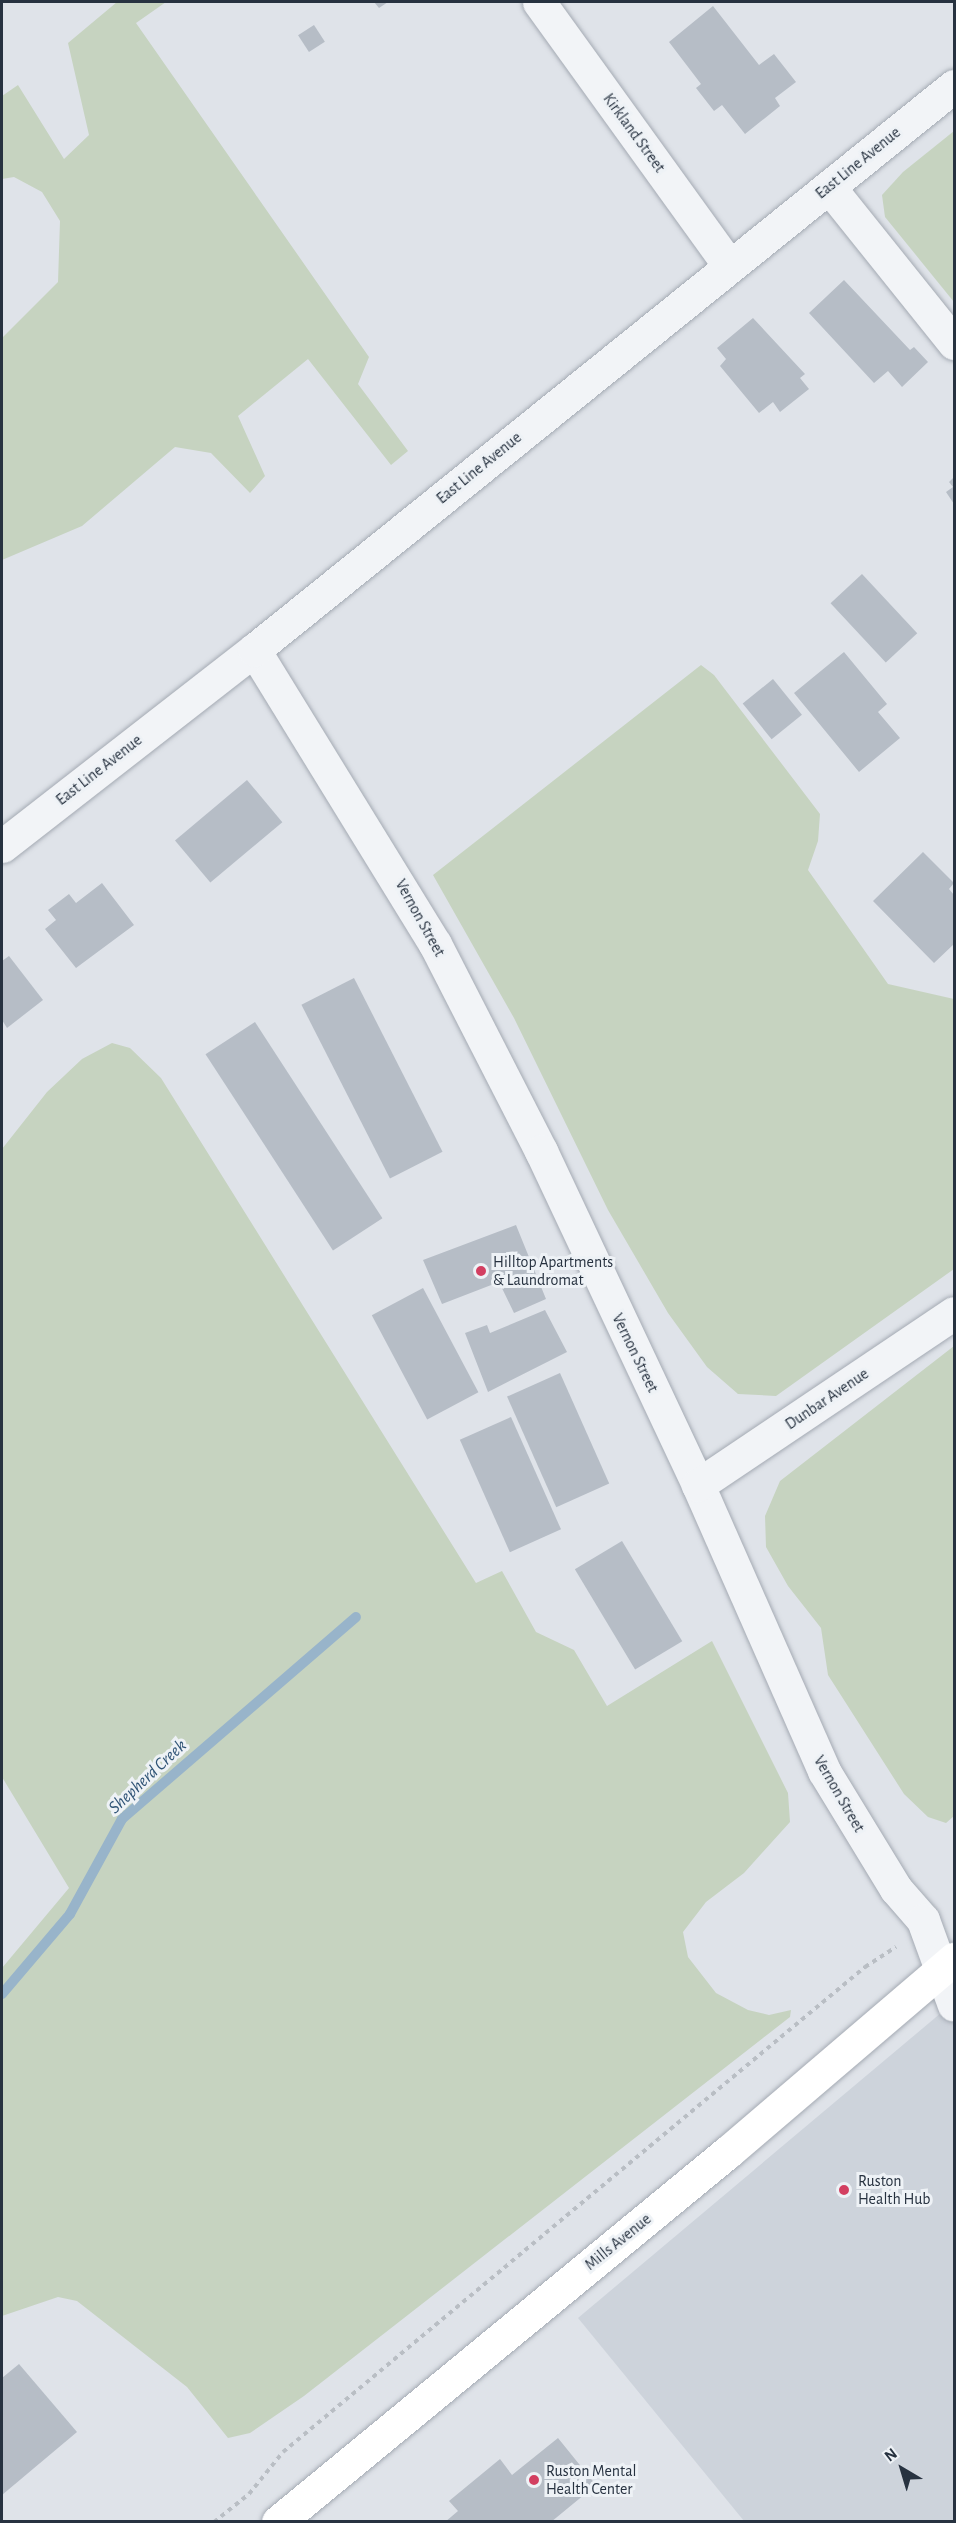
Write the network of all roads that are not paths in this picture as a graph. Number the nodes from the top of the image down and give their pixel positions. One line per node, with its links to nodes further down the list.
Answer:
1 (539, 2): 4 (street, Kirkland Street)
2 (954, 86): 3 (street, East Line Avenue)
3 (828, 188): 4 (street, East Line Avenue); 5 (street)
4 (729, 265): 6 (street, East Line Avenue)
5 (954, 343)
6 (254, 650): 7 (street, East Line Avenue); 9 (street, Vernon Street)
7 (3, 842)
8 (954, 1313): 9 (street, Dunbar Avenue)
9 (698, 1485): 10 (street, Vernon Street)
10 (949, 1965): 11 (street, Vernon Street); 12 (street, Mills Avenue)
11 (954, 2005)
12 (363, 2454): 13 (street, Mills Avenue); 14 (street)
13 (278, 2522)
14 (300, 2522)

